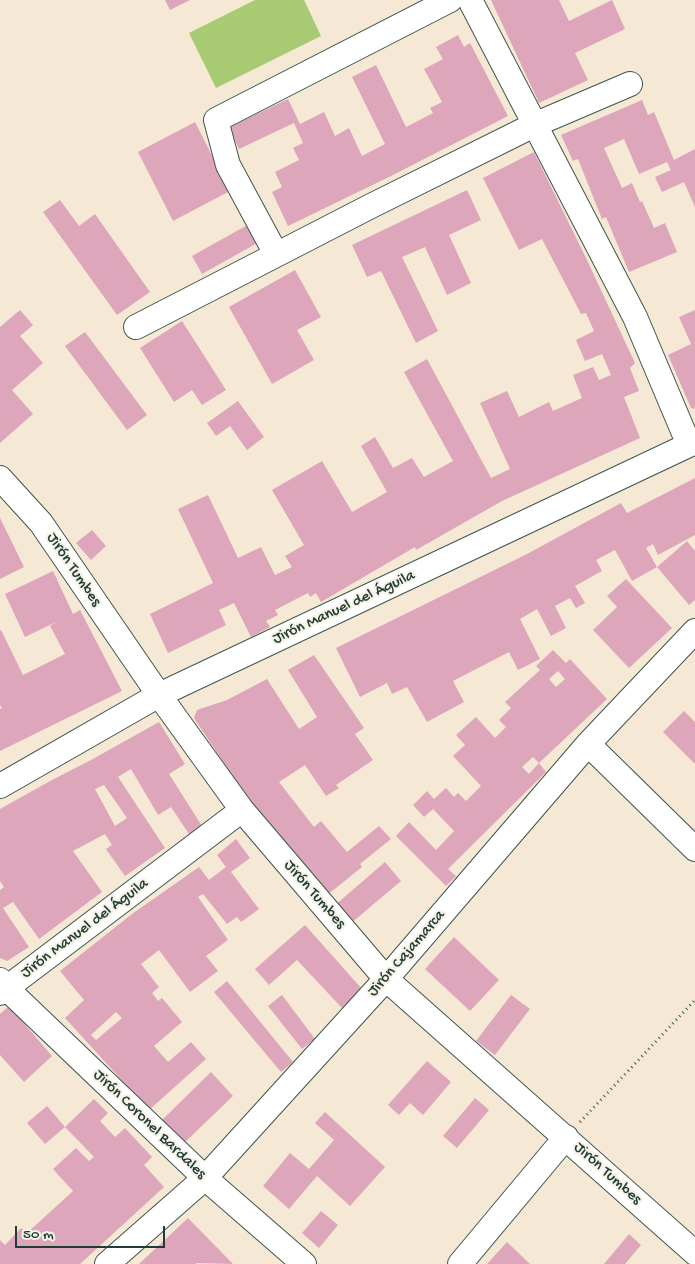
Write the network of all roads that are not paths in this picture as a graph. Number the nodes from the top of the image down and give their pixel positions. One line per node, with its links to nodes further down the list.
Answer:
1 (450, 0): 5 (street)
2 (470, 0): 4 (street)
3 (630, 84): 4 (street)
4 (534, 125): 5 (street); 7 (street)
5 (276, 254): 6 (street)
6 (136, 327)
7 (692, 443): 10 (street, Jirón Manuel del Águila)
8 (0, 478): 10 (street, Jirón Tumbes)
9 (695, 631): 11 (street, Jirón Cajamarca)
10 (159, 696): 12 (street, Jirón Manuel del Águila); 13 (street, Jirón Tumbes)
11 (588, 744): 14 (street); 15 (street, Jirón Cajamarca)
12 (0, 786)
13 (242, 810): 15 (street, Jirón Tumbes); 16 (street, Jirón Manuel del Águila)
14 (695, 849)
15 (386, 979): 17 (street, Jirón Tumbes); 18 (street, Jirón Cajamarca)
16 (2, 987): 18 (street, Jirón Coronel Bardales)
17 (566, 1137): 19 (street, Jirón Tumbes); 22 (street)
18 (205, 1178): 20 (street, Jirón Cajamarca); 21 (street, Jirón Coronel Bardales)
19 (695, 1253)
20 (106, 1264)
21 (304, 1264)
22 (460, 1264)

